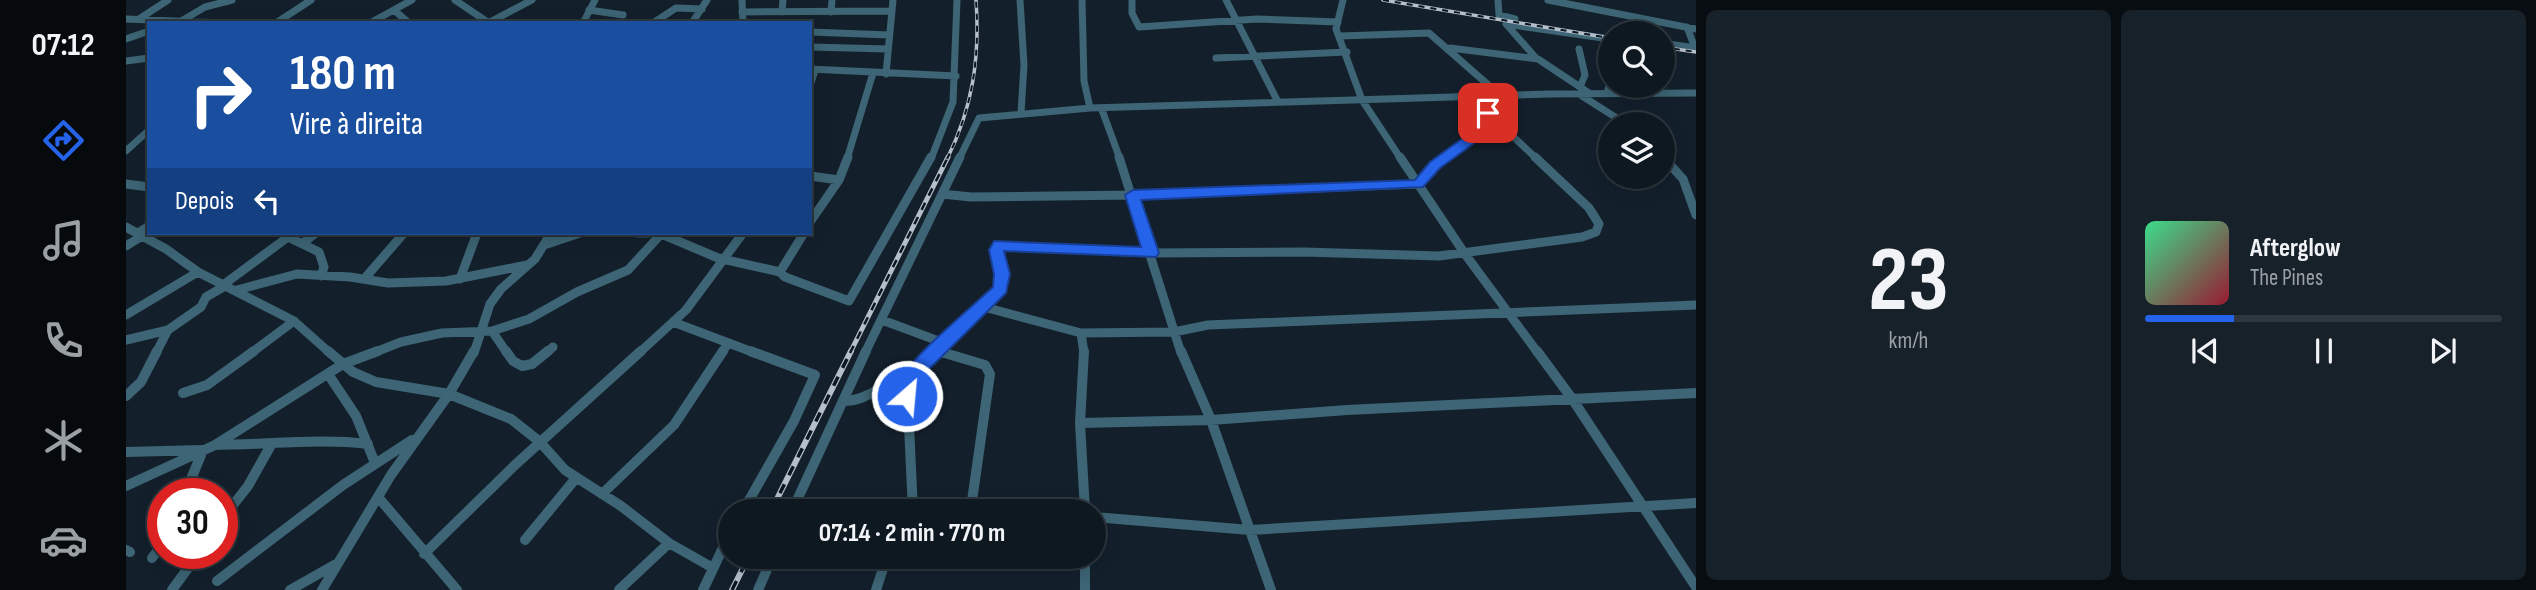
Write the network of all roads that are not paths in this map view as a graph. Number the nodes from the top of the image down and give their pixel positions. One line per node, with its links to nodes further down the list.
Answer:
1 (168, 0): 33 (street)
2 (232, 0): 35 (street)
3 (294, 0): 23 (street)
4 (311, 0): 23 (street)
5 (397, 0): 22 (street)
6 (455, 0): 39 (street)
7 (532, 0): 40 (street)
8 (595, 0): 25 (street)
9 (707, 0): 24 (street)
10 (742, 0): 27 (street)
11 (783, 0): 28 (street)
12 (832, 0): 29 (street)
13 (893, 0): 30 (street)
14 (957, 0): 71 (street)
15 (1020, 0): 82 (street)
16 (1082, 0): 79 (street)
17 (1132, 0): 34 (street)
18 (1226, 0): 34 (street)
19 (1343, 0): 45 (street)
20 (1498, 0): 51 (street)
21 (1548, 0): 46 (street)
22 (410, 1): 26 (street)
23 (303, 5): 36 (street)
24 (702, 9): 42 (street); 43 (street)
25 (589, 10): 31 (street); 41 (street)
26 (395, 11): 37 (street); 38 (street)
27 (742, 12): 28 (street); 44 (street)
28 (782, 12): 29 (street)
29 (831, 12): 30 (street)
30 (892, 12): 50 (street)
31 (623, 15)
32 (126, 19): 33 (street)
33 (139, 19): 35 (street)
34 (1236, 20): 45 (street); 63 (street)
35 (175, 21)
36 (279, 21)
37 (374, 21)
38 (407, 21)
39 (485, 21)
40 (492, 21)
41 (584, 21)
42 (656, 21)
43 (693, 21)
44 (743, 21)
45 (1338, 22): 52 (street)
46 (1687, 27): 47 (street); 56 (street)
47 (1696, 29)
48 (147, 32): 54 (street)
49 (812, 32): 50 (street)
50 (889, 34): 58 (street)
51 (1598, 35)
52 (1340, 36): 57 (street); 61 (street)
53 (1598, 36): 66 (street)
54 (126, 39)
55 (812, 47): 58 (street)
56 (1675, 47)
57 (1448, 48): 66 (street); 76 (street)
58 (888, 49): 70 (street)
59 (1579, 49): 72 (street)
60 (1675, 49): 62 (street)
61 (1347, 52): 63 (street); 77 (street)
62 (1696, 54)
63 (1256, 55): 65 (street); 78 (street)
64 (147, 58): 67 (street)
65 (1216, 58)
66 (1536, 58): 72 (street)
67 (126, 61)
68 (813, 70): 69 (street)
69 (873, 73): 70 (street); 88 (street)
70 (886, 74): 71 (street)
71 (956, 76): 117 (street)
72 (1580, 91): 73 (street); 76 (street); 81 (street)
73 (1598, 93)
74 (1675, 93): 75 (street)
75 (1696, 93)
76 (1502, 97): 77 (street); 83 (street)
77 (1362, 100): 78 (street); 90 (street)
78 (1278, 102): 80 (street)
79 (1090, 108): 80 (street); 82 (street)
80 (1102, 110): 93 (street)
81 (1609, 112)
82 (1021, 113): 92 (street)
83 (1488, 113): 90 (street); 113 (street)
84 (147, 132): 85 (street)
85 (126, 151)
86 (1675, 170): 94 (street)
87 (812, 176): 88 (street)
88 (839, 180): 95 (street)
89 (126, 184): 91 (street)
90 (1418, 184): 93 (street); 113 (street)
91 (147, 187)
92 (942, 194): 93 (street); 127 (street)
93 (1133, 195): 112 (street)
94 (1696, 215)
95 (812, 219)
96 (126, 227): 98 (street)
97 (147, 228): 98 (street)
98 (140, 234): 111 (street); 116 (street)
99 (285, 235): 109 (street); 121 (street)
100 (313, 235): 109 (street)
101 (402, 235): 119 (street)
102 (476, 235): 120 (street)
103 (550, 235): 110 (street)
104 (574, 235): 110 (street)
105 (659, 235): 131 (street)
106 (664, 235): 114 (street)
107 (742, 235): 114 (street)
108 (803, 235): 117 (street)
109 (303, 243): 118 (street)
110 (544, 245): 115 (street)
111 (126, 246)
112 (1151, 253): 113 (street); 124 (street); 132 (street)
113 (1465, 254): 125 (street)
114 (723, 260): 117 (street); 129 (street)
115 (529, 265): 120 (street); 131 (street)
116 (198, 272): 121 (street); 126 (street)
117 (780, 272)
118 (321, 276): 119 (street); 122 (street)
119 (365, 278): 120 (street)
120 (460, 279)
121 (224, 285): 122 (street); 130 (street)
122 (236, 290): 128 (street)
123 (1696, 305): 125 (street)
124 (984, 307): 133 (street); 137 (street)
125 (1508, 314): 132 (street); 146 (street)
126 (126, 315)
127 (882, 320): 137 (street); 145 (street)
128 (294, 321): 138 (street); 141 (street)
129 (673, 322): 135 (street); 150 (street)
130 (168, 330): 134 (street); 144 (street)
131 (486, 331): 136 (street); 138 (street); 142 (street)
132 (1174, 332): 133 (street); 147 (street)
133 (1081, 333): 148 (street)
134 (126, 340)
135 (728, 342): 160 (street); 163 (street)
136 (553, 347)
137 (941, 347): 140 (street); 166 (street)
138 (343, 364): 139 (street); 142 (street)
139 (328, 374): 151 (street); 152 (street)
140 (910, 378): 145 (street); 165 (street)
141 (183, 393)
142 (449, 394): 149 (street); 150 (street)
143 (1696, 394): 146 (street)
144 (126, 396)
145 (843, 401): 164 (street)
146 (1573, 401): 147 (street); 169 (street)
147 (1211, 420): 148 (street); 171 (street)
148 (1080, 423): 167 (street)
149 (417, 438): 156 (street); 161 (street)
150 (540, 442): 158 (street); 174 (street)
151 (368, 444): 153 (street); 156 (street)
152 (215, 445): 153 (street); 154 (street)
153 (271, 445): 162 (street)
154 (203, 450): 155 (street); 157 (street); 159 (street)
155 (126, 452)
156 (375, 463): 182 (street)
157 (192, 478)
158 (576, 478): 160 (street); 172 (street)
159 (126, 486)
160 (601, 494): 173 (street)
161 (378, 496): 174 (street); 176 (street)
162 (238, 499)
163 (750, 499)
164 (798, 499)
165 (914, 499)
166 (972, 499)
167 (1084, 499)
168 (1696, 503): 169 (street)
169 (1643, 506): 171 (street); 183 (street)
170 (1106, 518): 171 (street)
171 (1250, 530): 193 (street)
172 (526, 540)
173 (669, 543): 177 (street); 188 (street)
174 (425, 554): 187 (street)
175 (718, 558): 177 (street)
176 (338, 563): 185 (street); 186 (street)
177 (713, 568): 189 (street)
178 (187, 569): 184 (street)
179 (767, 569): 190 (street)
180 (883, 569): 191 (street)
181 (1085, 569): 192 (street)
182 (217, 581)
183 (1696, 587)
184 (172, 590)
185 (290, 590)
186 (322, 590)
187 (457, 590)
188 (619, 590)
189 (703, 590)
190 (758, 590)
191 (876, 590)
192 (1085, 590)
193 (1271, 590)

